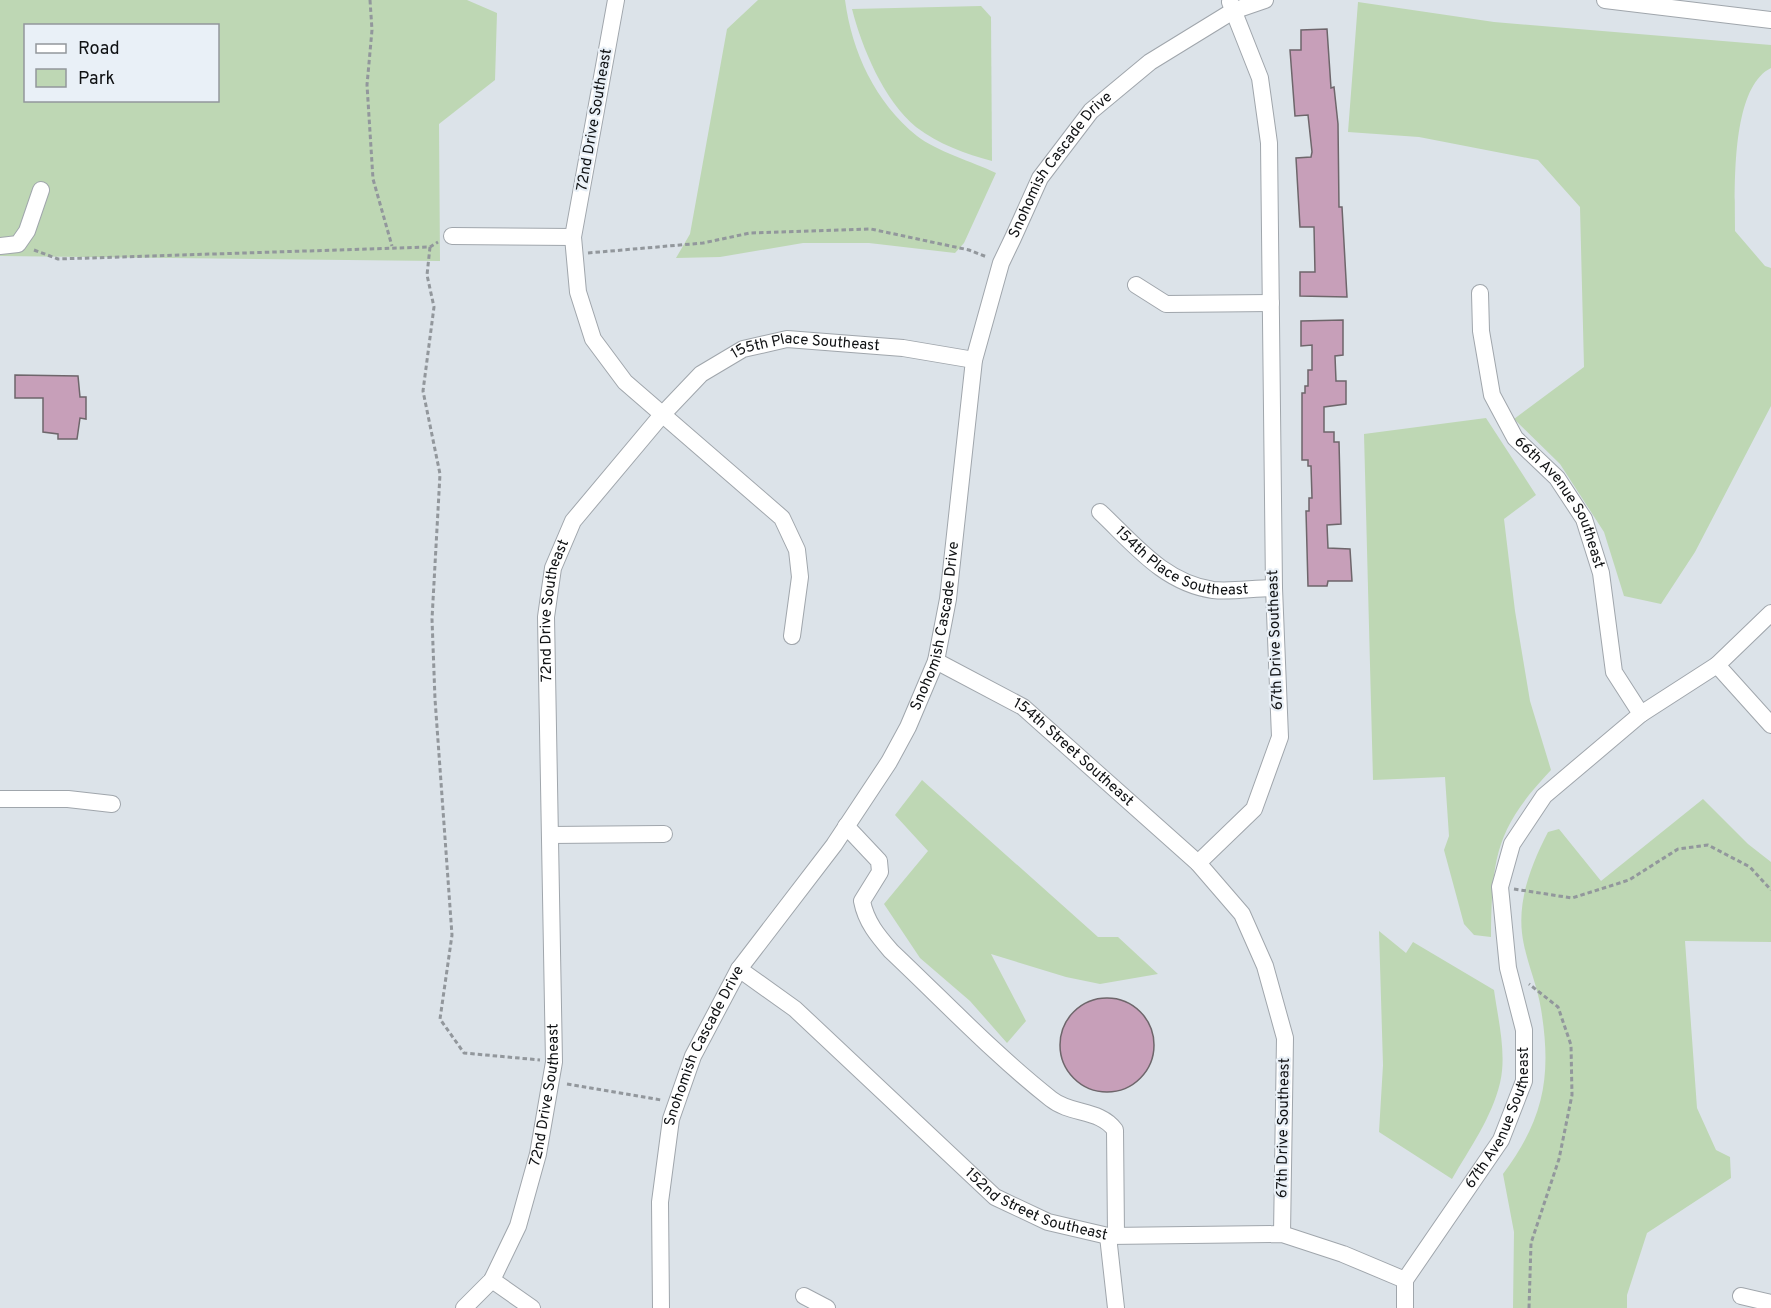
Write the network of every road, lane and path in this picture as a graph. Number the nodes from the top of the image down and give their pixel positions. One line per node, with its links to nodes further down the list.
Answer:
1 (370, 0): 12 (path)
2 (616, 0): 9 (street, 72nd Drive Southeast)
3 (1265, 0): 5 (street, Snohomish Cascade Drive)
4 (1605, 0): 6 (street)
5 (1231, 6): 14 (street, Snohomish Cascade Drive); 17 (street, 67th Drive Southeast)
6 (1771, 20)
7 (41, 190): 10 (street)
8 (452, 236): 9 (street)
9 (573, 237): 13 (street, 72nd Drive Southeast)
10 (18, 244): 11 (street); 12 (path)
11 (0, 246)
12 (392, 246): 38 (path)
13 (575, 254): 14 (path); 19 (street, 72nd Drive Southeast)
14 (1001, 263): 18 (street, Snohomish Cascade Drive)
15 (1136, 285): 17 (street)
16 (1480, 293): 26 (street, 66th Avenue Southeast)
17 (1271, 303): 21 (street, 67th Drive Southeast)
18 (974, 360): 19 (street, 155th Place Southeast); 24 (street, Snohomish Cascade Drive)
19 (661, 416): 23 (street); 32 (street, 72nd Drive Southeast)
20 (1101, 512): 21 (street, 154th Place Southeast)
21 (1274, 588): 33 (street, 67th Drive Southeast)
22 (1771, 613): 25 (street, 67th Avenue Southeast)
23 (792, 636)
24 (936, 661): 30 (street, Snohomish Cascade Drive); 33 (street, 154th Street Southeast)
25 (1717, 665): 26 (street, 67th Avenue Southeast); 27 (street)
26 (1641, 714): 34 (street, 67th Avenue Southeast)
27 (1771, 725)
28 (0, 799): 29 (street)
29 (112, 804)
30 (846, 826): 37 (street, Snohomish Cascade Drive); 42 (street)
31 (664, 834): 32 (street)
32 (550, 835): 38 (street, 72nd Drive Southeast)
33 (1198, 863): 41 (street, 67th Drive Southeast)
34 (1500, 887): 35 (path); 36 (street, 67th Avenue Southeast)
35 (1771, 890)
36 (1508, 968): 44 (street, 67th Avenue Southeast); 54 (path)
37 (740, 969): 40 (street, Snohomish Cascade Drive); 42 (street, 152nd Street Southeast)
38 (554, 1062): 39 (street, 72nd Drive Southeast)
39 (550, 1081): 40 (path); 43 (street, 72nd Drive Southeast)
40 (677, 1102): 50 (street, Snohomish Cascade Drive)
41 (1282, 1234): 42 (street, 152nd Street Southeast); 44 (street, 152nd Street Southeast)
42 (1112, 1235): 52 (street)
43 (492, 1280): 48 (street, 72nd Drive Southeast); 49 (street)
44 (1405, 1280): 53 (street)
45 (804, 1296): 51 (street)
46 (1741, 1296): 47 (street)
47 (1771, 1303)
48 (464, 1308)
49 (532, 1308)
50 (661, 1308)
51 (827, 1308)
52 (1116, 1308)
53 (1405, 1308)
54 (1528, 1308)

